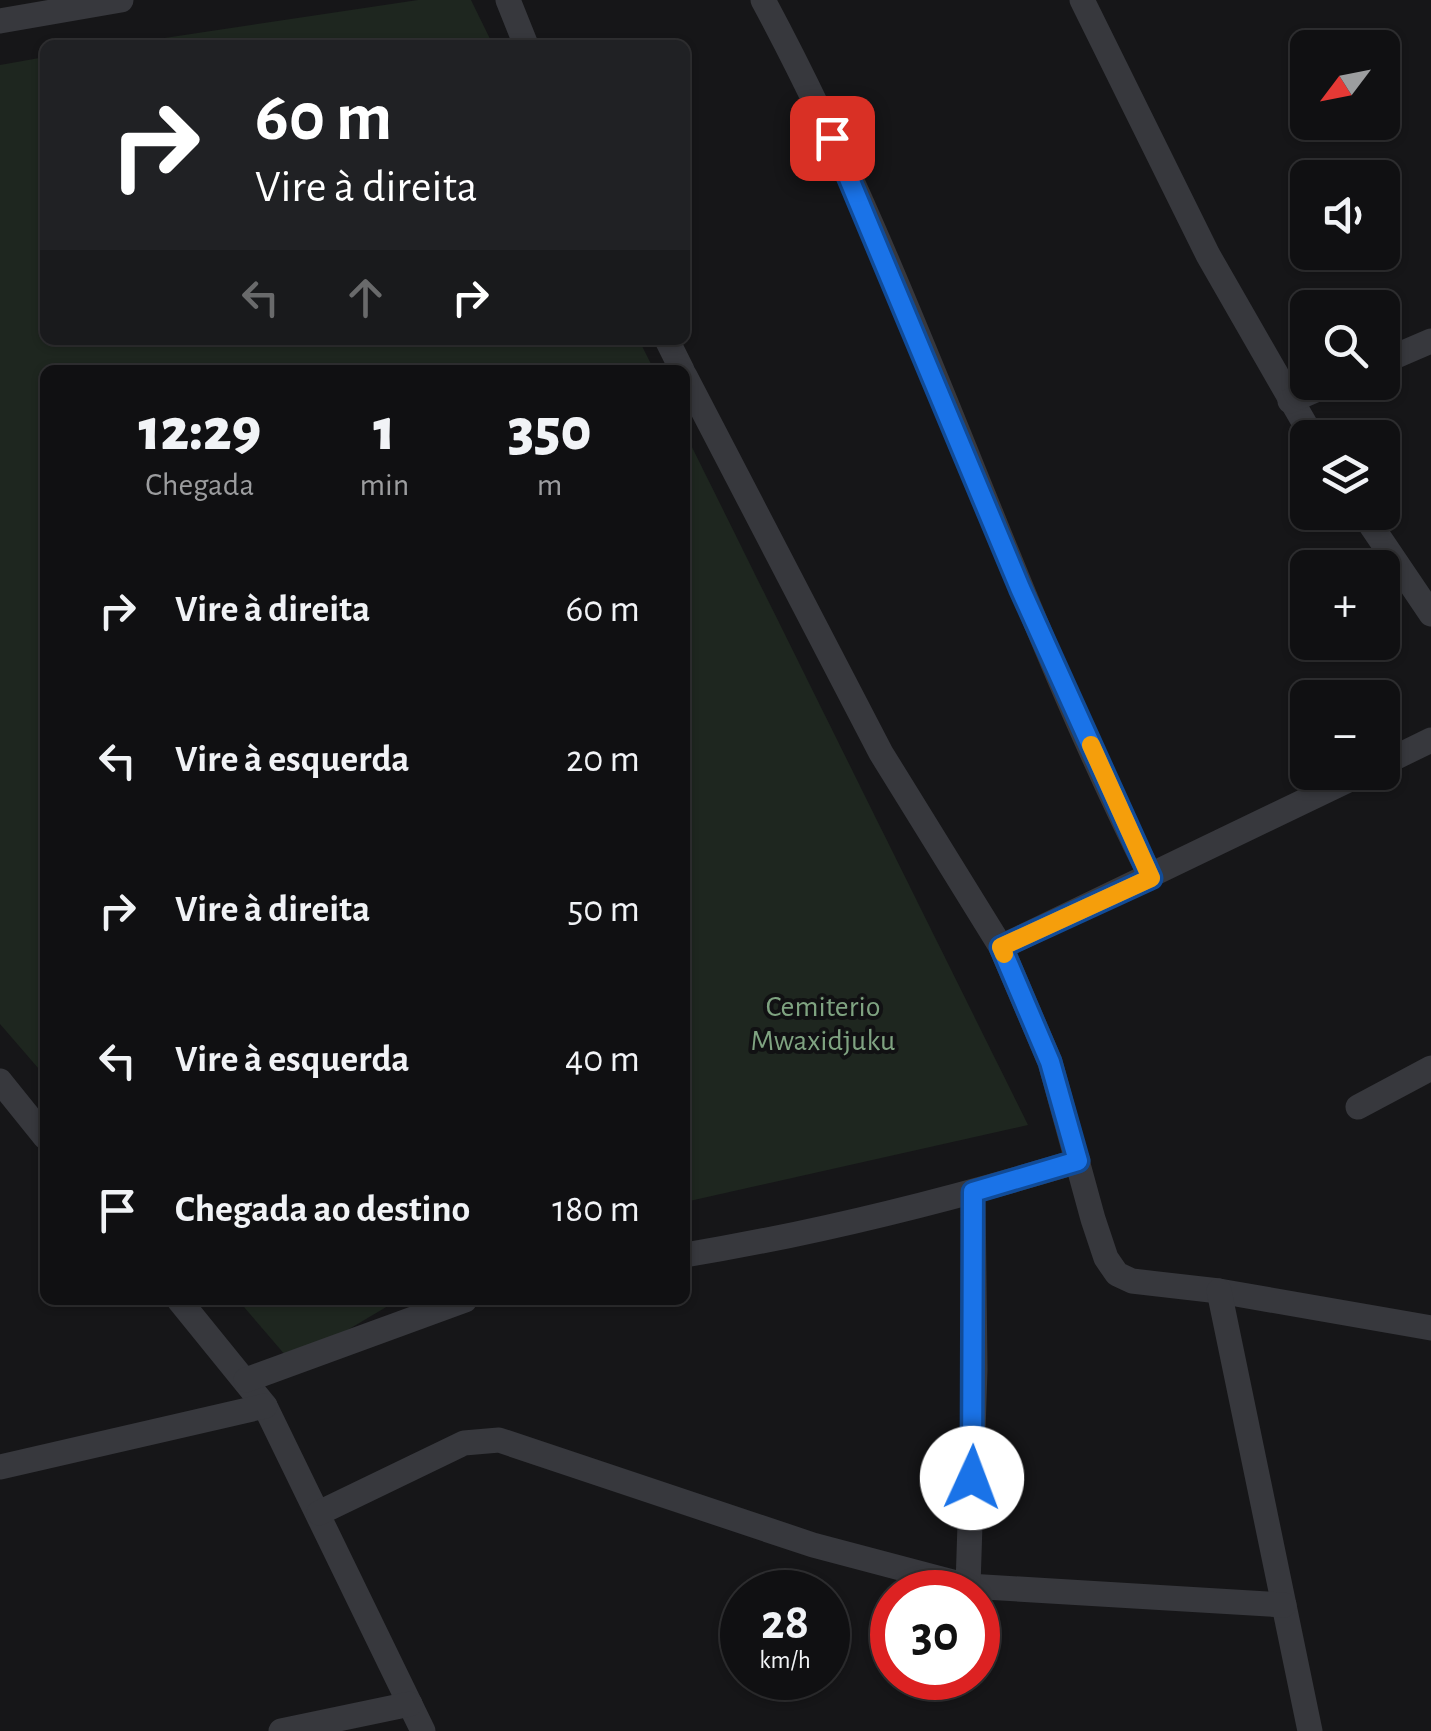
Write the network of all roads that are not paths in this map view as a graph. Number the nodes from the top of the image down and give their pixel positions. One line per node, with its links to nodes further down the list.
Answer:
1 (121, 0): 5 (street)
2 (508, 0): 6 (street)
3 (763, 0): 18 (street)
4 (1082, 0): 11 (street)
5 (13, 12)
6 (524, 40)
7 (1431, 341): 8 (street)
8 (1400, 354)
9 (690, 385): 19 (street)
10 (1294, 400): 11 (street)
11 (1290, 402): 12 (street)
12 (1302, 420)
13 (1374, 530): 14 (street)
14 (1431, 614)
15 (1431, 740): 16 (street)
16 (1400, 755)
17 (1329, 790): 18 (street)
18 (1151, 878): 19 (street)
19 (1001, 947): 24 (street)
20 (1431, 1068): 22 (street)
21 (4, 1091): 23 (street)
22 (1358, 1107)
23 (40, 1131)
24 (1078, 1161): 25 (street); 27 (street)
25 (973, 1192): 26 (street); 36 (street)
26 (690, 1254)
27 (1219, 1291): 30 (street); 38 (street)
28 (183, 1305): 31 (street)
29 (451, 1305): 31 (street)
30 (1431, 1328)
31 (246, 1380): 32 (street)
32 (265, 1406): 33 (street); 34 (street)
33 (0, 1467)
34 (319, 1512): 35 (street); 39 (street)
35 (909, 1570)
36 (969, 1570)
37 (1000, 1589): 38 (street)
38 (1284, 1605): 42 (street)
39 (410, 1704): 40 (street); 41 (street)
40 (282, 1731)
41 (423, 1731)
42 (1310, 1731)

